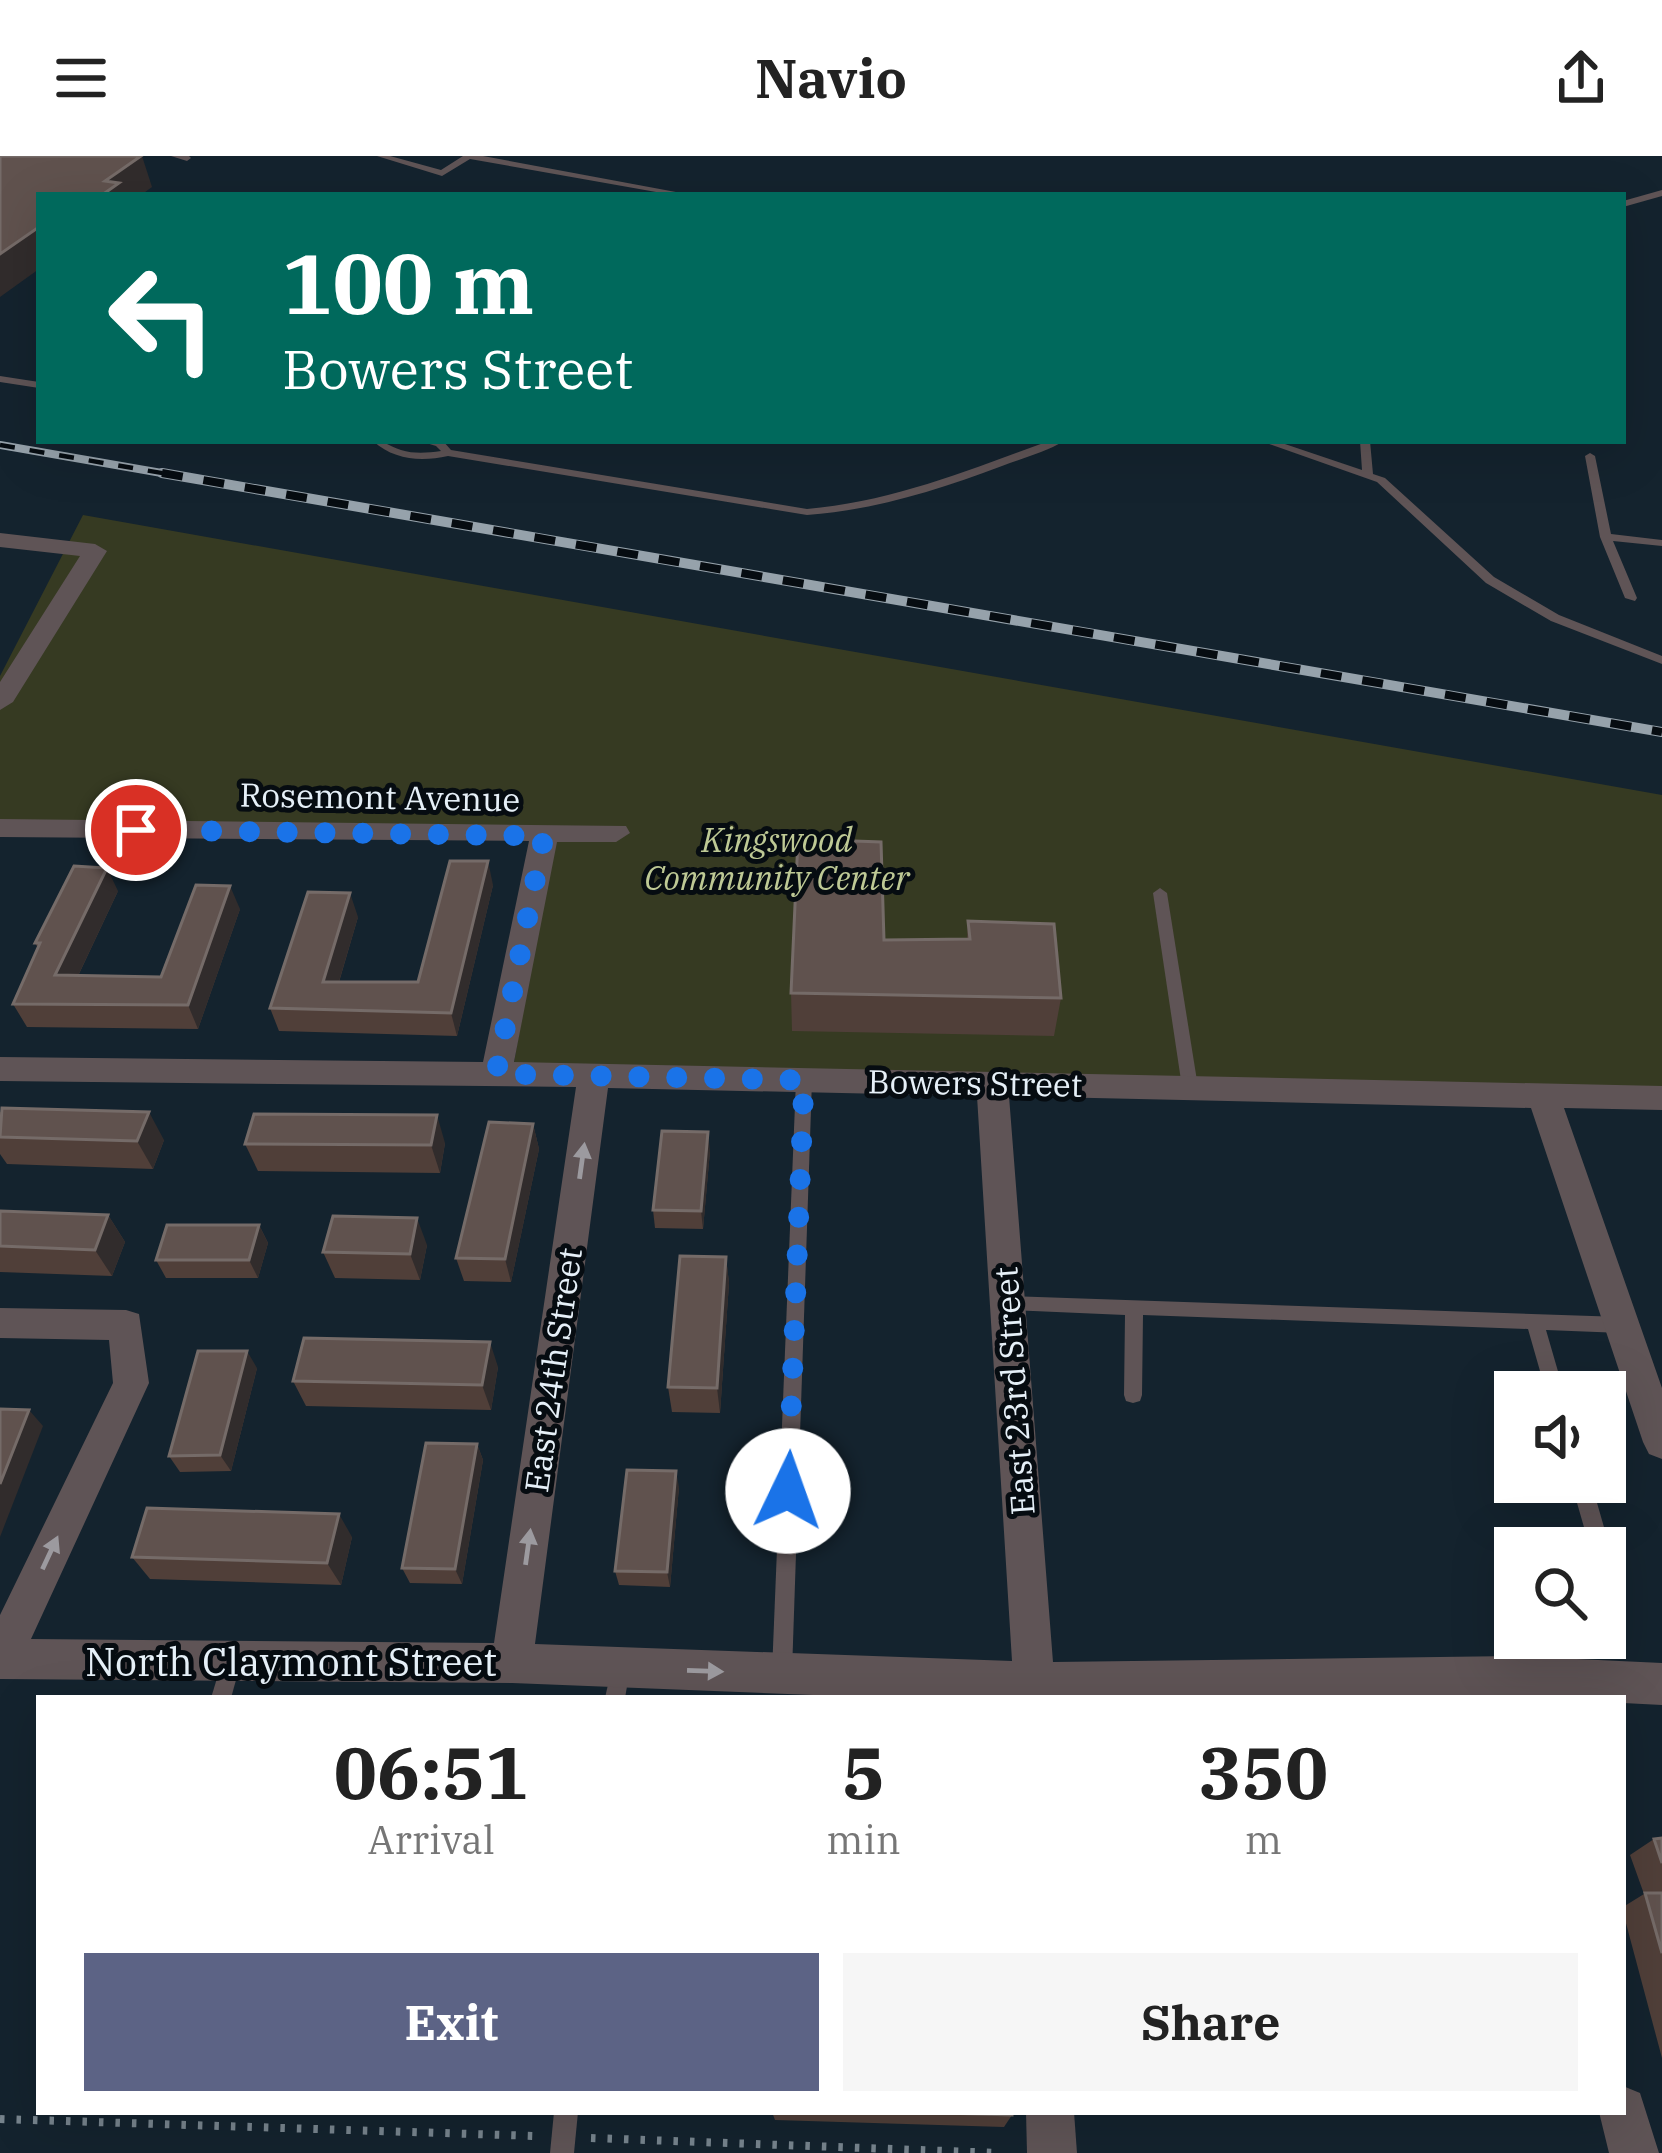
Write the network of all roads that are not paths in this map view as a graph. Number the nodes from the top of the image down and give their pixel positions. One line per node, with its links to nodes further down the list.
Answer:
1 (175, 156): 4 (lane)
2 (382, 156): 3 (lane)
3 (469, 156): 5 (lane)
4 (188, 158)
5 (671, 192)
6 (1662, 193): 7 (lane)
7 (1626, 203)
8 (0, 379): 9 (lane)
9 (36, 385)
10 (381, 444): 15 (lane)
11 (440, 444): 15 (lane)
12 (1050, 444): 15 (lane)
13 (1272, 444): 17 (lane)
14 (1365, 444): 17 (lane)
15 (448, 453)
16 (1590, 456): 18 (lane)
17 (1368, 473): 22 (lane)
18 (1606, 537): 20 (lane); 21 (lane)
19 (0, 540): 23 (street)
20 (1662, 544)
21 (1631, 598)
22 (1662, 660)
23 (0, 702)
24 (0, 828): 26 (street, Rosemont Avenue)
25 (616, 833): 26 (street, Rosemont Avenue)
26 (544, 836): 29 (street)
27 (1160, 893): 33 (lane)
28 (0, 1070): 29 (street, Bowers Street)
29 (496, 1074): 30 (street, Bowers Street)
30 (594, 1076): 31 (street, Bowers Street); 45 (street, East 24th Street, one-way to 30)
31 (804, 1080): 32 (street, Bowers Street); 46 (lane)
32 (992, 1083): 33 (street, Bowers Street); 36 (street, East 23rd Street)
33 (1190, 1088): 34 (street, Bowers Street)
34 (1543, 1095): 35 (street, Bowers Street); 40 (street)
35 (1662, 1097)
36 (1008, 1303): 37 (lane); 51 (street, East 23rd Street)
37 (1133, 1309): 39 (lane); 42 (lane)
38 (0, 1323): 44 (street, one-way to 38)
39 (1535, 1323): 40 (lane); 41 (lane)
40 (1623, 1325): 43 (street)
41 (1550, 1371)
42 (1133, 1395)
43 (1662, 1442)
44 (0, 1659): 47 (street, North Claymont Street)
45 (512, 1663): 47 (street, North Claymont Street); 48 (street, North Claymont Street)
46 (782, 1673): 48 (street, North Claymont Street, one-way to 46); 51 (street, North Claymont Street)
47 (226, 1680)
48 (618, 1683)
49 (1662, 1684): 50 (street, North Claymont Street)
50 (1516, 1687): 51 (street, North Claymont Street)
51 (1035, 1691)
52 (1050, 2115): 54 (street)
53 (1624, 2115): 55 (street)
54 (1052, 2153)
55 (1634, 2153)

